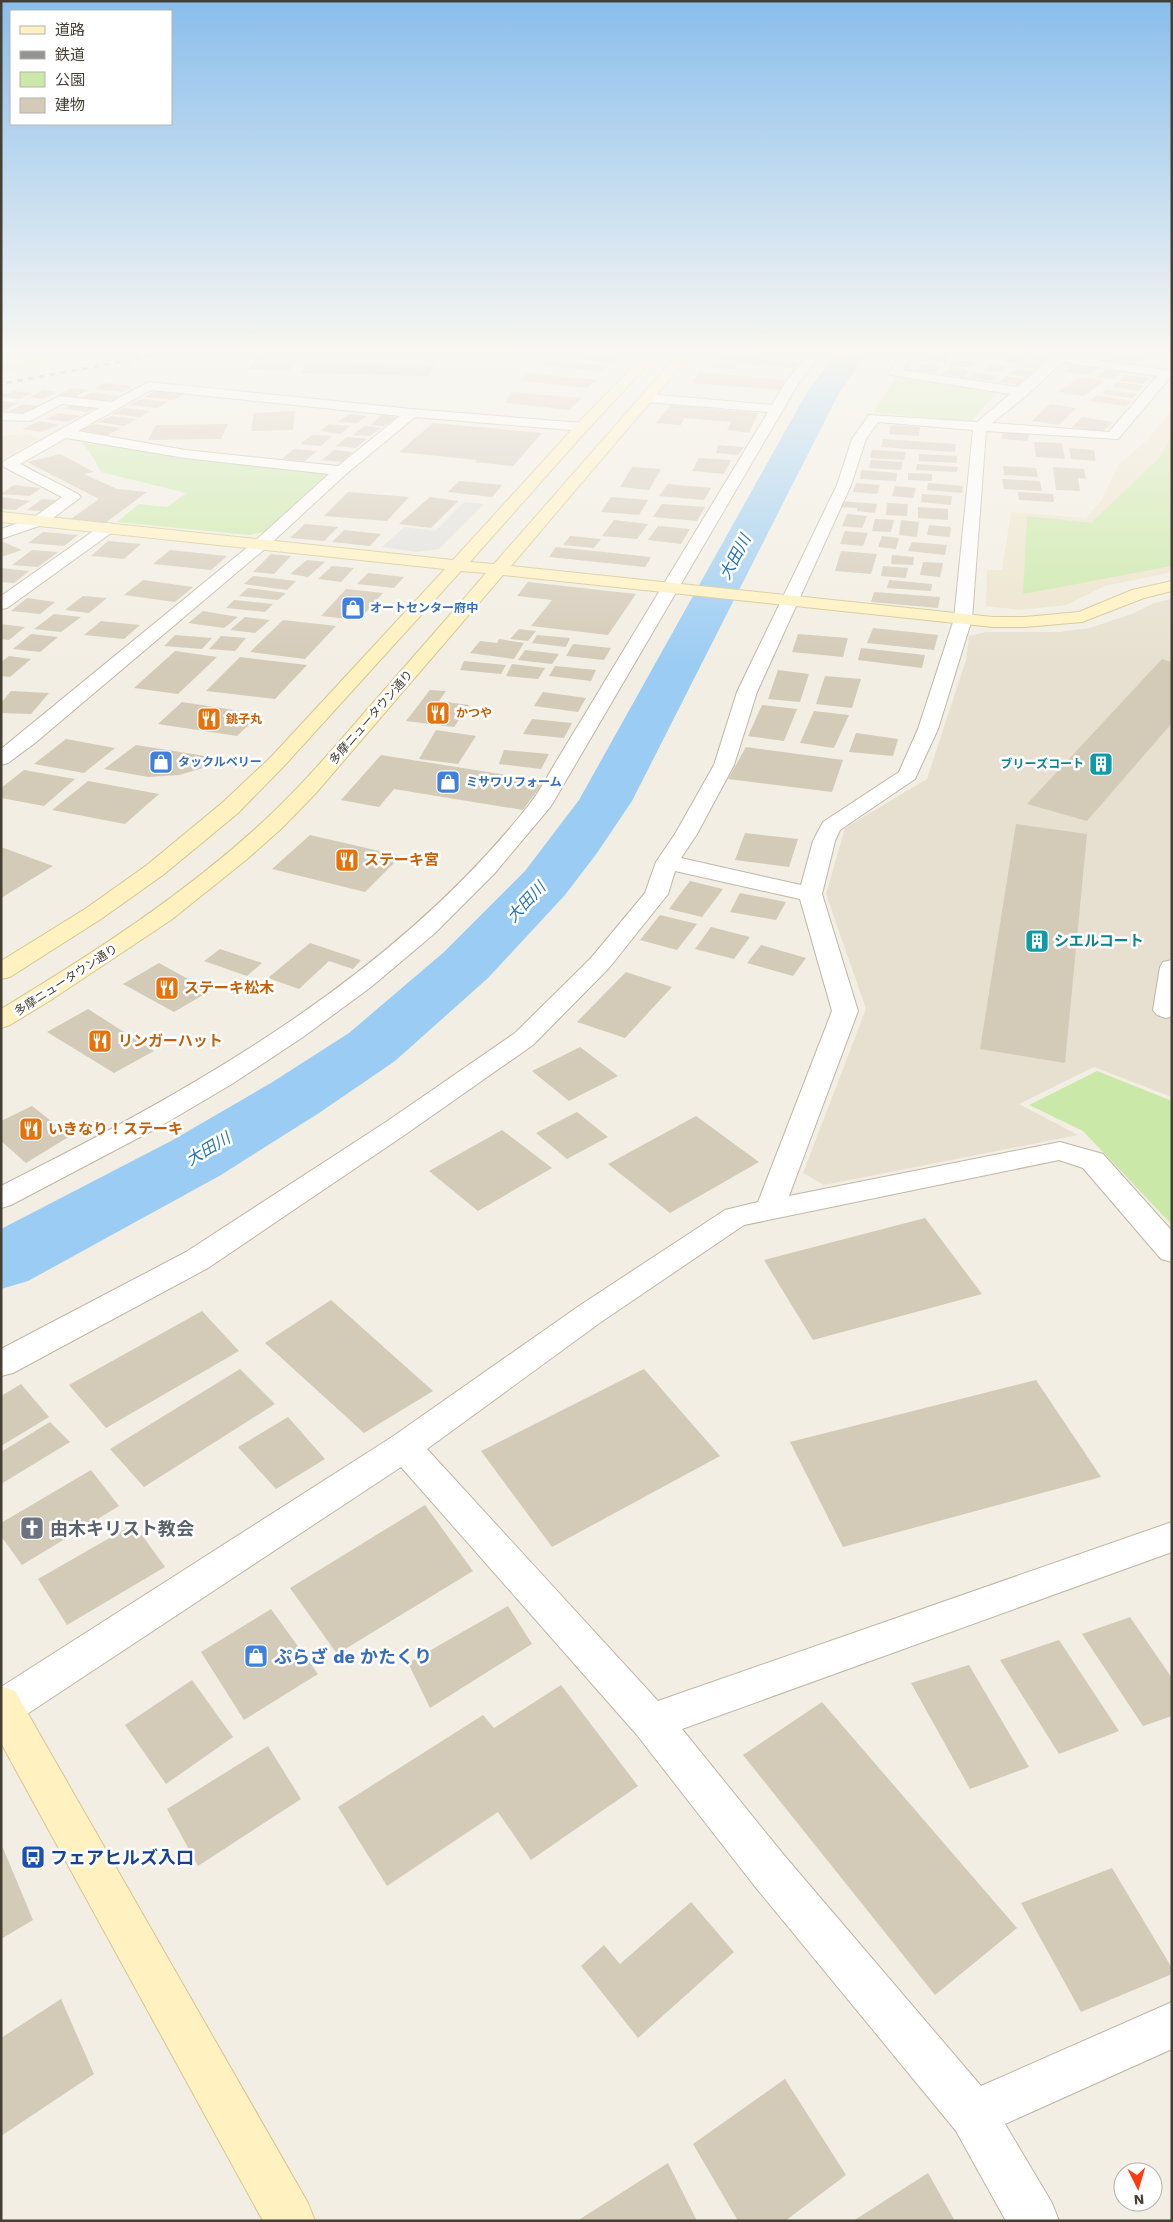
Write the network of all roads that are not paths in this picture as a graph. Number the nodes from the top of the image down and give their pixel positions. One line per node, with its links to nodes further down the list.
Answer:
1 (22, 457): 11 (street)
2 (210, 457): 9 (street)
3 (359, 457): 9 (street)
4 (555, 457): 15 (main road)
5 (596, 457): 16 (main road, 多摩ニュータウン通り)
6 (752, 457): 18 (street)
7 (853, 457): 19 (street)
8 (977, 457): 21 (street)
9 (341, 471): 14 (street)
10 (1, 517): 11 (main road)
11 (39, 521): 12 (main road); 13 (street)
12 (108, 528): 14 (main road); 20 (street)
13 (1, 534)
14 (261, 544): 15 (main road); 22 (street)
15 (458, 565): 16 (main road); 26 (main road)
16 (499, 570): 18 (main road); 28 (main road, 多摩ニュータウン通り)
17 (1172, 586): 21 (main road)
18 (681, 590): 19 (main road); 29 (street)
19 (788, 601): 21 (main road); 23 (street)
20 (1, 604)
21 (963, 619): 24 (street)
22 (1, 759)
23 (667, 862): 24 (street); 32 (street)
24 (810, 894): 30 (street)
25 (1172, 967): 27 (street)
26 (1, 972)
27 (1166, 1010)
28 (1, 1020)
29 (1, 1198)
30 (770, 1208): 31 (street); 33 (street)
31 (1172, 1251)
32 (1, 1364)
33 (404, 1447): 35 (street); 36 (street)
34 (1172, 1537): 36 (street)
35 (2, 1707): 39 (main road)
36 (651, 1722): 38 (street)
37 (1172, 2025): 38 (street)
38 (973, 2114): 40 (street)
39 (290, 2221)
40 (1034, 2221)

